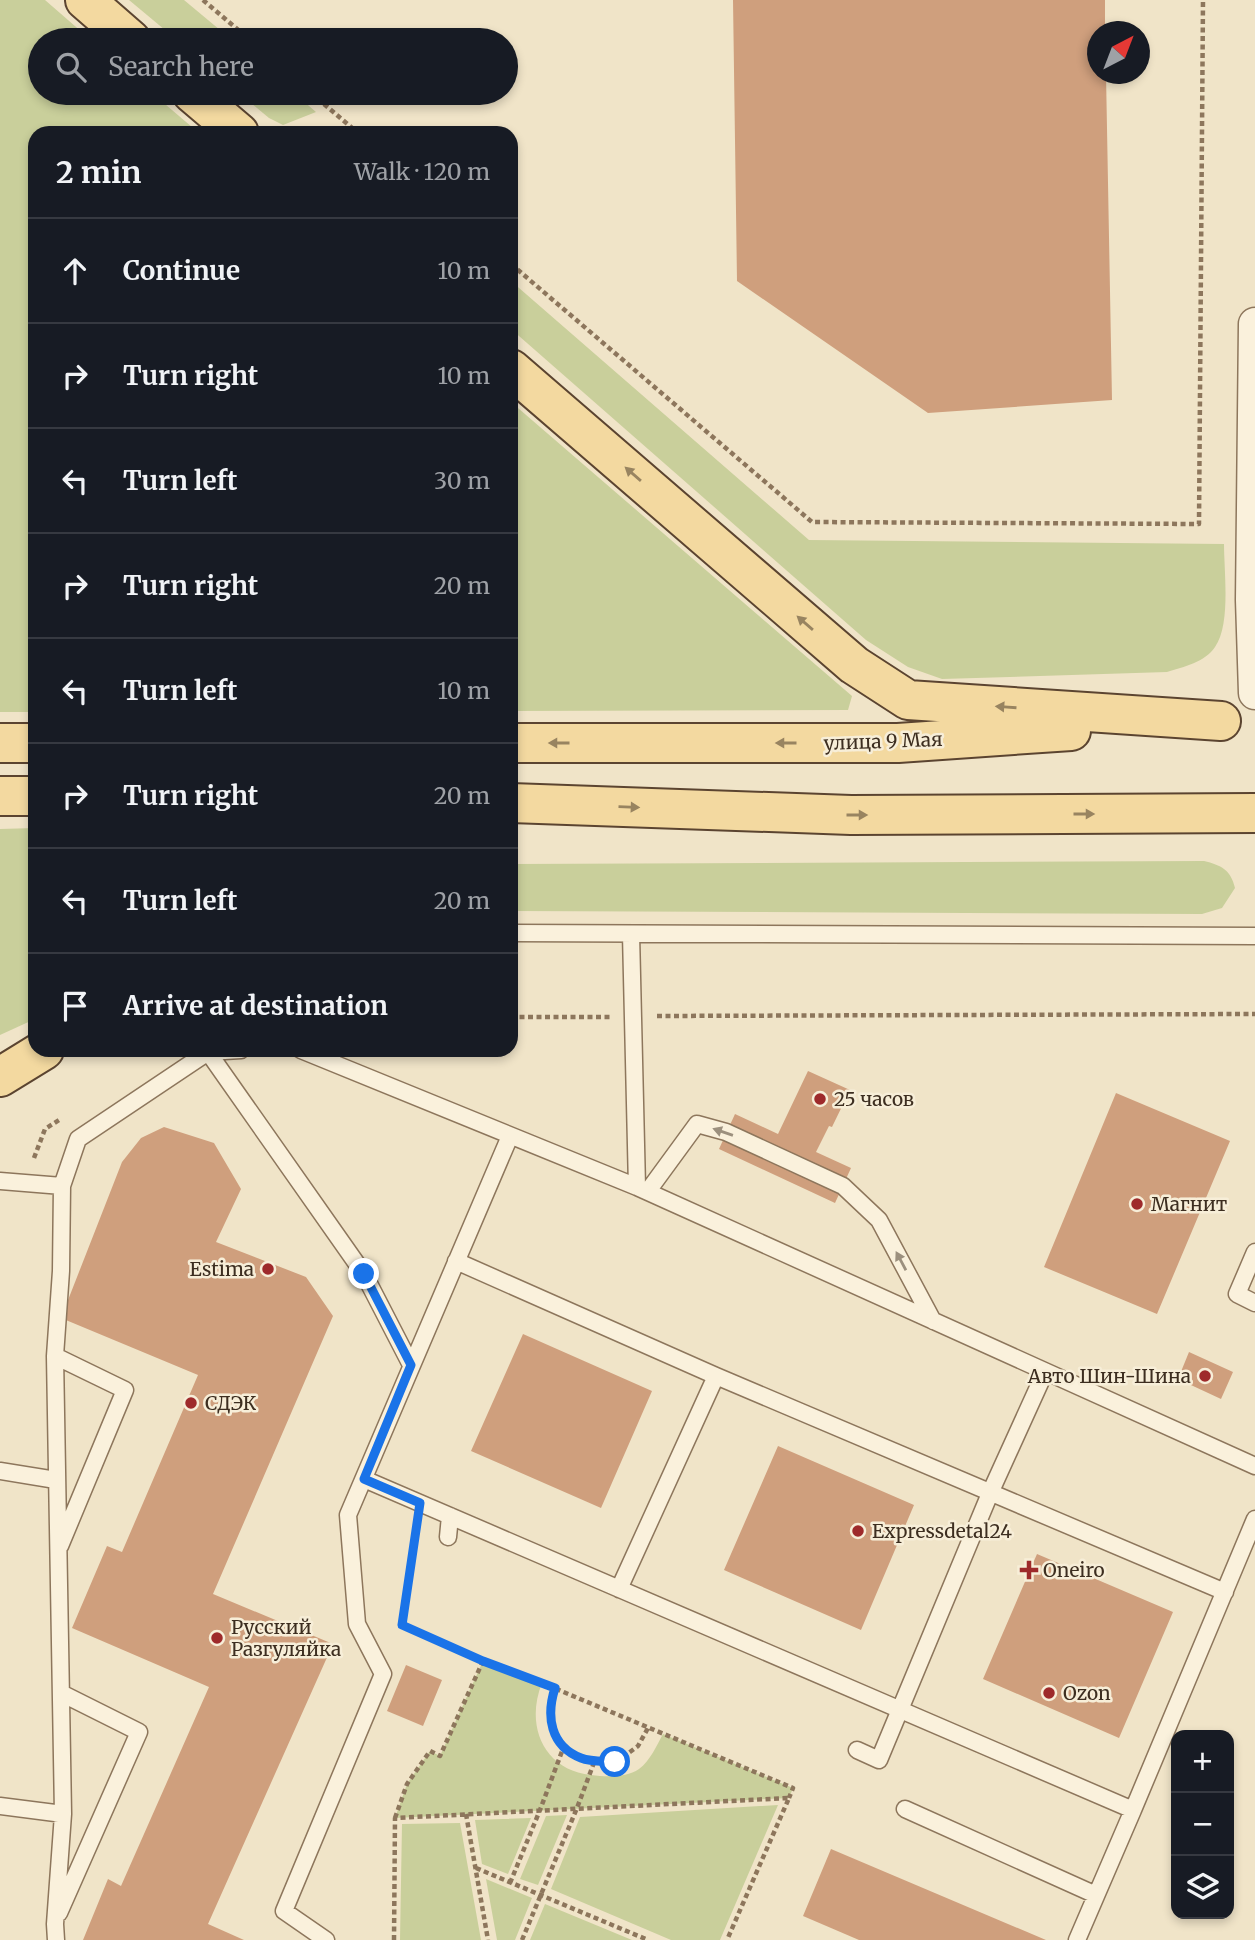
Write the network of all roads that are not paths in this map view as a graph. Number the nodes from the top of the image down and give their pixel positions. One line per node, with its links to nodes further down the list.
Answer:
1 (85, 0): 2 (main road)
2 (117, 28)
3 (206, 105): 4 (main road)
4 (231, 126)
5 (1255, 324): 7 (street)
6 (518, 375): 9 (main road, one-way to 6)
7 (1253, 600): 8 (street)
8 (1255, 693)
9 (1238, 721): 12 (main road, улица 9 Мая, one-way to 12)
10 (0, 743): 11 (main road)
11 (28, 743)
12 (518, 743)
13 (0, 796): 14 (main road)
14 (28, 796)
15 (518, 803): 16 (main road)
16 (561, 804): 17 (main road, one-way to 17); 18 (main road)
17 (1255, 813)
18 (518, 817)
19 (518, 933): 20 (lane)
20 (631, 934): 21 (lane); 30 (lane)
21 (1255, 936)
22 (33, 1057): 26 (main road)
23 (201, 1057): 29 (lane)
24 (212, 1057): 36 (lane)
25 (318, 1057): 27 (lane)
26 (0, 1077)
27 (510, 1136): 30 (lane); 32 (lane)
28 (0, 1181): 29 (lane)
29 (62, 1186): 35 (lane)
30 (643, 1189): 34 (lane); 34 (lane, one-way to 30)
31 (1255, 1252): 33 (lane)
32 (456, 1261): 36 (lane); 38 (lane)
33 (1255, 1303)
34 (933, 1321): 37 (lane)
35 (55, 1356): 42 (lane); 47 (lane)
36 (411, 1365): 41 (lane)
37 (1045, 1372): 39 (lane); 43 (lane)
38 (716, 1376): 43 (lane); 48 (lane)
39 (1255, 1466)
40 (0, 1471): 42 (lane)
41 (364, 1479): 44 (lane); 59 (lane)
42 (56, 1480): 47 (lane)
43 (991, 1491): 49 (lane); 51 (lane)
44 (450, 1516): 46 (lane); 48 (lane)
45 (1255, 1519): 49 (lane)
46 (448, 1536)
47 (59, 1550): 50 (lane)
48 (619, 1589): 51 (lane)
49 (1225, 1592): 55 (lane)
50 (61, 1693): 56 (lane); 58 (lane)
51 (900, 1709): 52 (lane); 55 (lane)
52 (857, 1751)
53 (0, 1806): 56 (lane)
54 (905, 1809): 57 (lane)
55 (1133, 1810): 57 (lane)
56 (63, 1814): 58 (lane)
57 (1096, 1895): 60 (lane)
58 (55, 1932)
59 (326, 1940)
60 (1077, 1940)

